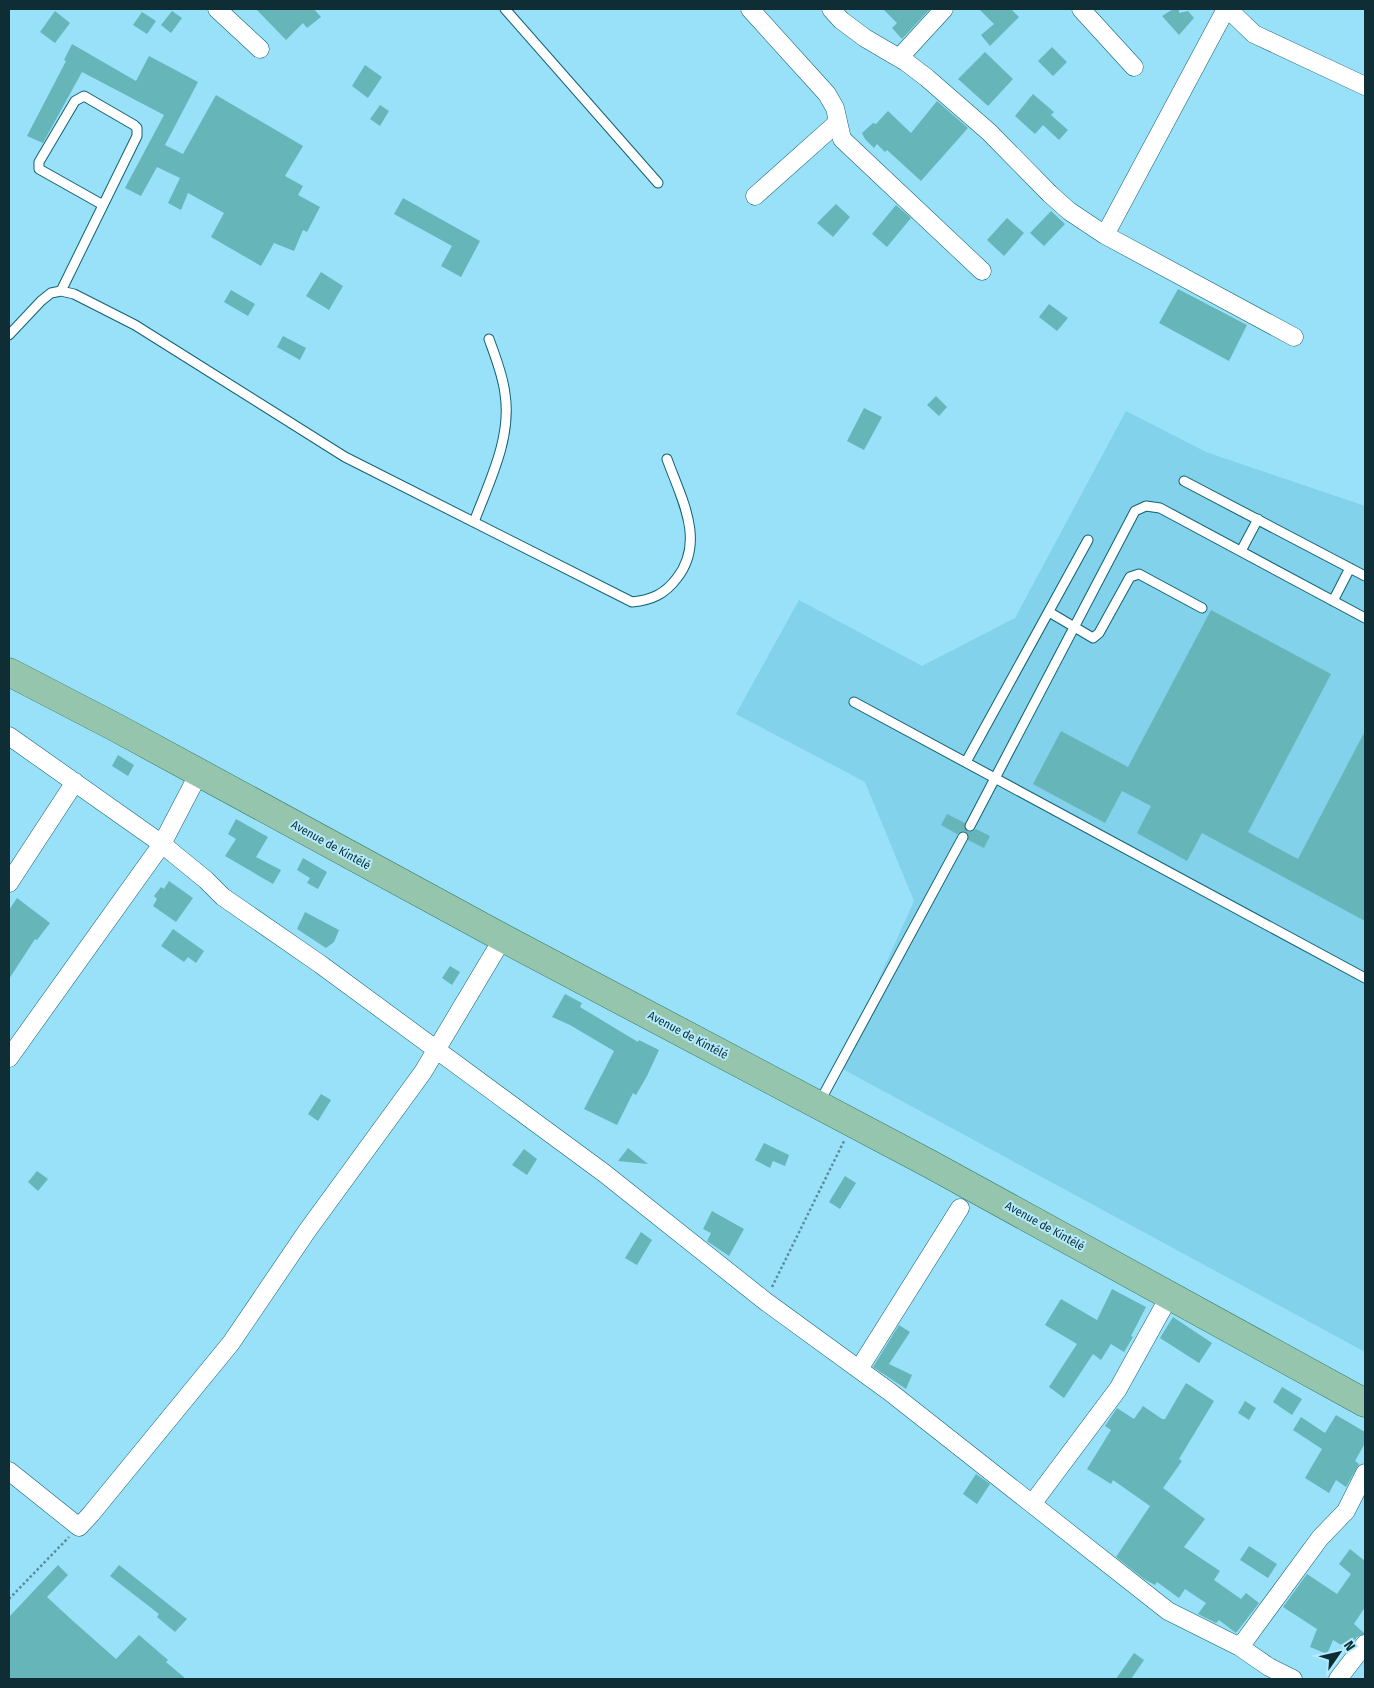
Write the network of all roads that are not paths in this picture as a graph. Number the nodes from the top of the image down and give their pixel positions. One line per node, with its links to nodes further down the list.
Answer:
1 (217, 9): 8 (street)
2 (506, 9): 13 (lane)
3 (750, 9): 12 (street)
4 (831, 9): 9 (street)
5 (944, 9): 9 (street)
6 (1081, 9): 10 (street)
7 (1227, 9): 11 (street); 16 (street)
8 (260, 49)
9 (899, 58): 16 (street)
10 (1134, 67)
11 (1365, 86)
12 (838, 122): 14 (street); 17 (street)
13 (658, 183)
14 (754, 196)
15 (103, 205): 15 (lane); 18 (lane)
16 (1105, 235): 20 (street)
17 (982, 271)
18 (61, 291): 19 (lane); 25 (lane)
19 (9, 335)
20 (1294, 337)
21 (489, 338): 25 (lane)
22 (667, 459): 25 (lane)
23 (1184, 481): 24 (lane)
24 (1258, 519): 27 (lane); 28 (lane)
25 (474, 522)
26 (1088, 540): 32 (lane)
27 (1241, 552): 30 (lane); 34 (lane)
28 (1350, 568): 29 (lane); 30 (lane)
29 (1365, 576)
30 (1333, 601): 33 (lane)
31 (1202, 608): 34 (lane)
32 (1049, 612): 34 (lane); 38 (lane)
33 (1365, 618)
34 (1075, 627): 40 (lane)
35 (11, 677): 39 (main road, Avenue de Kintélé)
36 (854, 702): 38 (lane)
37 (9, 736): 41 (street)
38 (966, 762): 40 (lane)
39 (199, 773): 44 (street); 46 (main road, Avenue de Kintélé)
40 (995, 778): 42 (lane); 47 (lane)
41 (75, 782): 44 (street); 45 (street)
42 (970, 826)
43 (964, 838): 50 (lane)
44 (162, 844): 48 (street); 49 (street)
45 (9, 883)
46 (503, 938): 48 (street); 50 (main road, Avenue de Kintélé)
47 (1365, 978)
48 (436, 1050): 53 (street); 55 (street)
49 (9, 1058)
50 (818, 1106): 52 (main road, Avenue de Kintélé)
51 (960, 1208): 53 (street)
52 (1170, 1295): 54 (main road, Avenue de Kintélé); 57 (street)
53 (859, 1369): 57 (street)
54 (1365, 1402)
55 (9, 1471)
56 (1365, 1473): 59 (street)
57 (1032, 1504): 59 (street)
58 (1365, 1644): 61 (street)
59 (1240, 1647): 60 (street)
60 (1293, 1679)
61 (1338, 1679)

